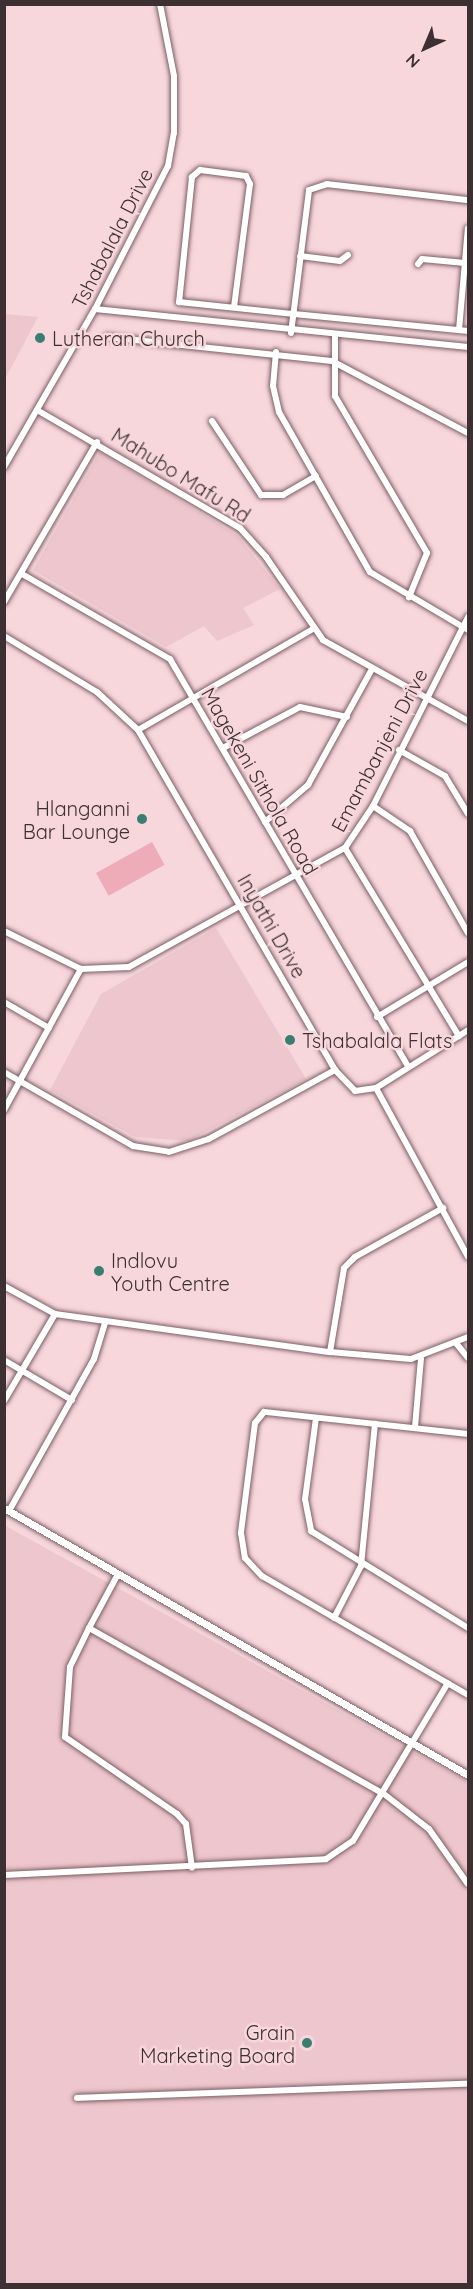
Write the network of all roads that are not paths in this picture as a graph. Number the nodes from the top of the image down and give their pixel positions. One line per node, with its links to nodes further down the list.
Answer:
1 (160, 4): 9 (street, Tshabalala Drive)
2 (468, 200): 5 (street)
3 (468, 228): 6 (street)
4 (348, 255): 5 (street)
5 (300, 256): 10 (street)
6 (465, 262): 7 (street); 11 (street)
7 (418, 264)
8 (234, 308): 8 (street); 10 (street)
9 (95, 309): 13 (street); 19 (street, Tshabalala Drive)
10 (294, 314): 11 (street); 13 (street)
11 (459, 330): 12 (street)
12 (468, 331)
13 (291, 333): 15 (street)
14 (107, 337): 17 (street)
15 (335, 337): 16 (street); 18 (street)
16 (468, 347)
17 (276, 352): 18 (street); 24 (street)
18 (332, 362): 21 (street); 26 (street)
19 (37, 410): 22 (street, Mahubo Mafu Rd); 23 (street, Tshabalala Drive)
20 (212, 421): 24 (street)
21 (468, 433)
22 (97, 442): 25 (street); 30 (street, Mahubo Mafu Rd)
23 (4, 467)
24 (316, 476): 26 (street)
25 (22, 574): 27 (street); 33 (street, Magekeni Sithola Road)
26 (409, 597): 29 (street)
27 (4, 602)
28 (468, 617): 29 (street, Emambanjeni Drive)
29 (466, 629): 34 (street, Emambanjeni Drive)
30 (311, 630): 32 (street, Mahubo Mafu Rd); 33 (street)
31 (4, 636): 37 (street, Inyathi Drive)
32 (371, 671): 34 (street, Mahubo Mafu Rd); 35 (street)
33 (193, 698): 37 (street); 38 (street, Magekeni Sithola Road)
34 (425, 698): 36 (street, Mahubo Mafu Rd); 39 (street, Emambanjeni Drive)
35 (346, 717): 38 (street); 42 (street)
36 (468, 721)
37 (138, 730): 45 (street, Inyathi Drive)
38 (223, 748): 42 (street, Magekeni Sithola Road)
39 (399, 750): 40 (street, Emambanjeni Drive); 41 (street)
40 (373, 806): 43 (street, Emambanjeni Drive); 47 (street)
41 (468, 814)
42 (265, 822): 44 (street, Magekeni Sithola Road)
43 (345, 848): 44 (street, Emambanjeni Drive); 50 (street)
44 (296, 876): 45 (street, Emambanjeni Drive); 52 (street, Magekeni Sithola Road)
45 (242, 907): 49 (street, Emambanjeni Drive); 57 (street, Inyathi Drive)
46 (4, 930): 49 (street, Emambanjeni Drive)
47 (468, 933)
48 (468, 962): 50 (street)
49 (81, 969): 53 (street)
50 (429, 984): 52 (street); 55 (street)
51 (4, 1002): 53 (street)
52 (377, 1017): 56 (street, Magekeni Sithola Road)
53 (49, 1028): 59 (street)
54 (468, 1030): 55 (street)
55 (459, 1036): 56 (street)
56 (408, 1067): 60 (street)
57 (335, 1070): 59 (street); 60 (street, Inyathi Drive)
58 (4, 1072): 59 (street)
59 (21, 1082): 61 (street)
60 (376, 1088): 62 (street)
61 (4, 1110)
62 (443, 1209): 63 (street); 69 (street)
63 (468, 1257)
64 (4, 1286): 65 (street)
65 (55, 1314): 66 (street); 73 (street)
66 (105, 1323): 69 (street); 74 (street)
67 (468, 1337): 68 (street)
68 (456, 1343): 70 (street); 71 (street)
69 (330, 1352): 70 (street)
70 (421, 1358): 78 (street)
71 (468, 1358)
72 (4, 1360): 73 (street)
73 (22, 1370): 74 (street); 75 (street)
74 (72, 1400): 80 (street)
75 (4, 1401)
76 (316, 1418): 77 (street); 81 (street); 83 (street)
77 (375, 1425): 78 (street); 81 (street)
78 (415, 1427): 79 (street)
79 (468, 1434)
80 (7, 1509): 82 (street)
81 (361, 1566): 83 (street); 85 (street)
82 (118, 1574): 84 (street); 88 (street)
83 (334, 1618): 86 (street)
84 (89, 1628): 90 (street); 91 (street)
85 (468, 1628)
86 (448, 1683): 87 (street); 88 (street)
87 (468, 1695)
88 (413, 1743): 89 (street); 90 (street)
89 (468, 1775)
90 (384, 1794): 91 (street); 93 (street)
91 (192, 1868): 92 (street)
92 (4, 1875)
93 (468, 1884)
94 (468, 2084): 95 (street)
95 (78, 2098)

